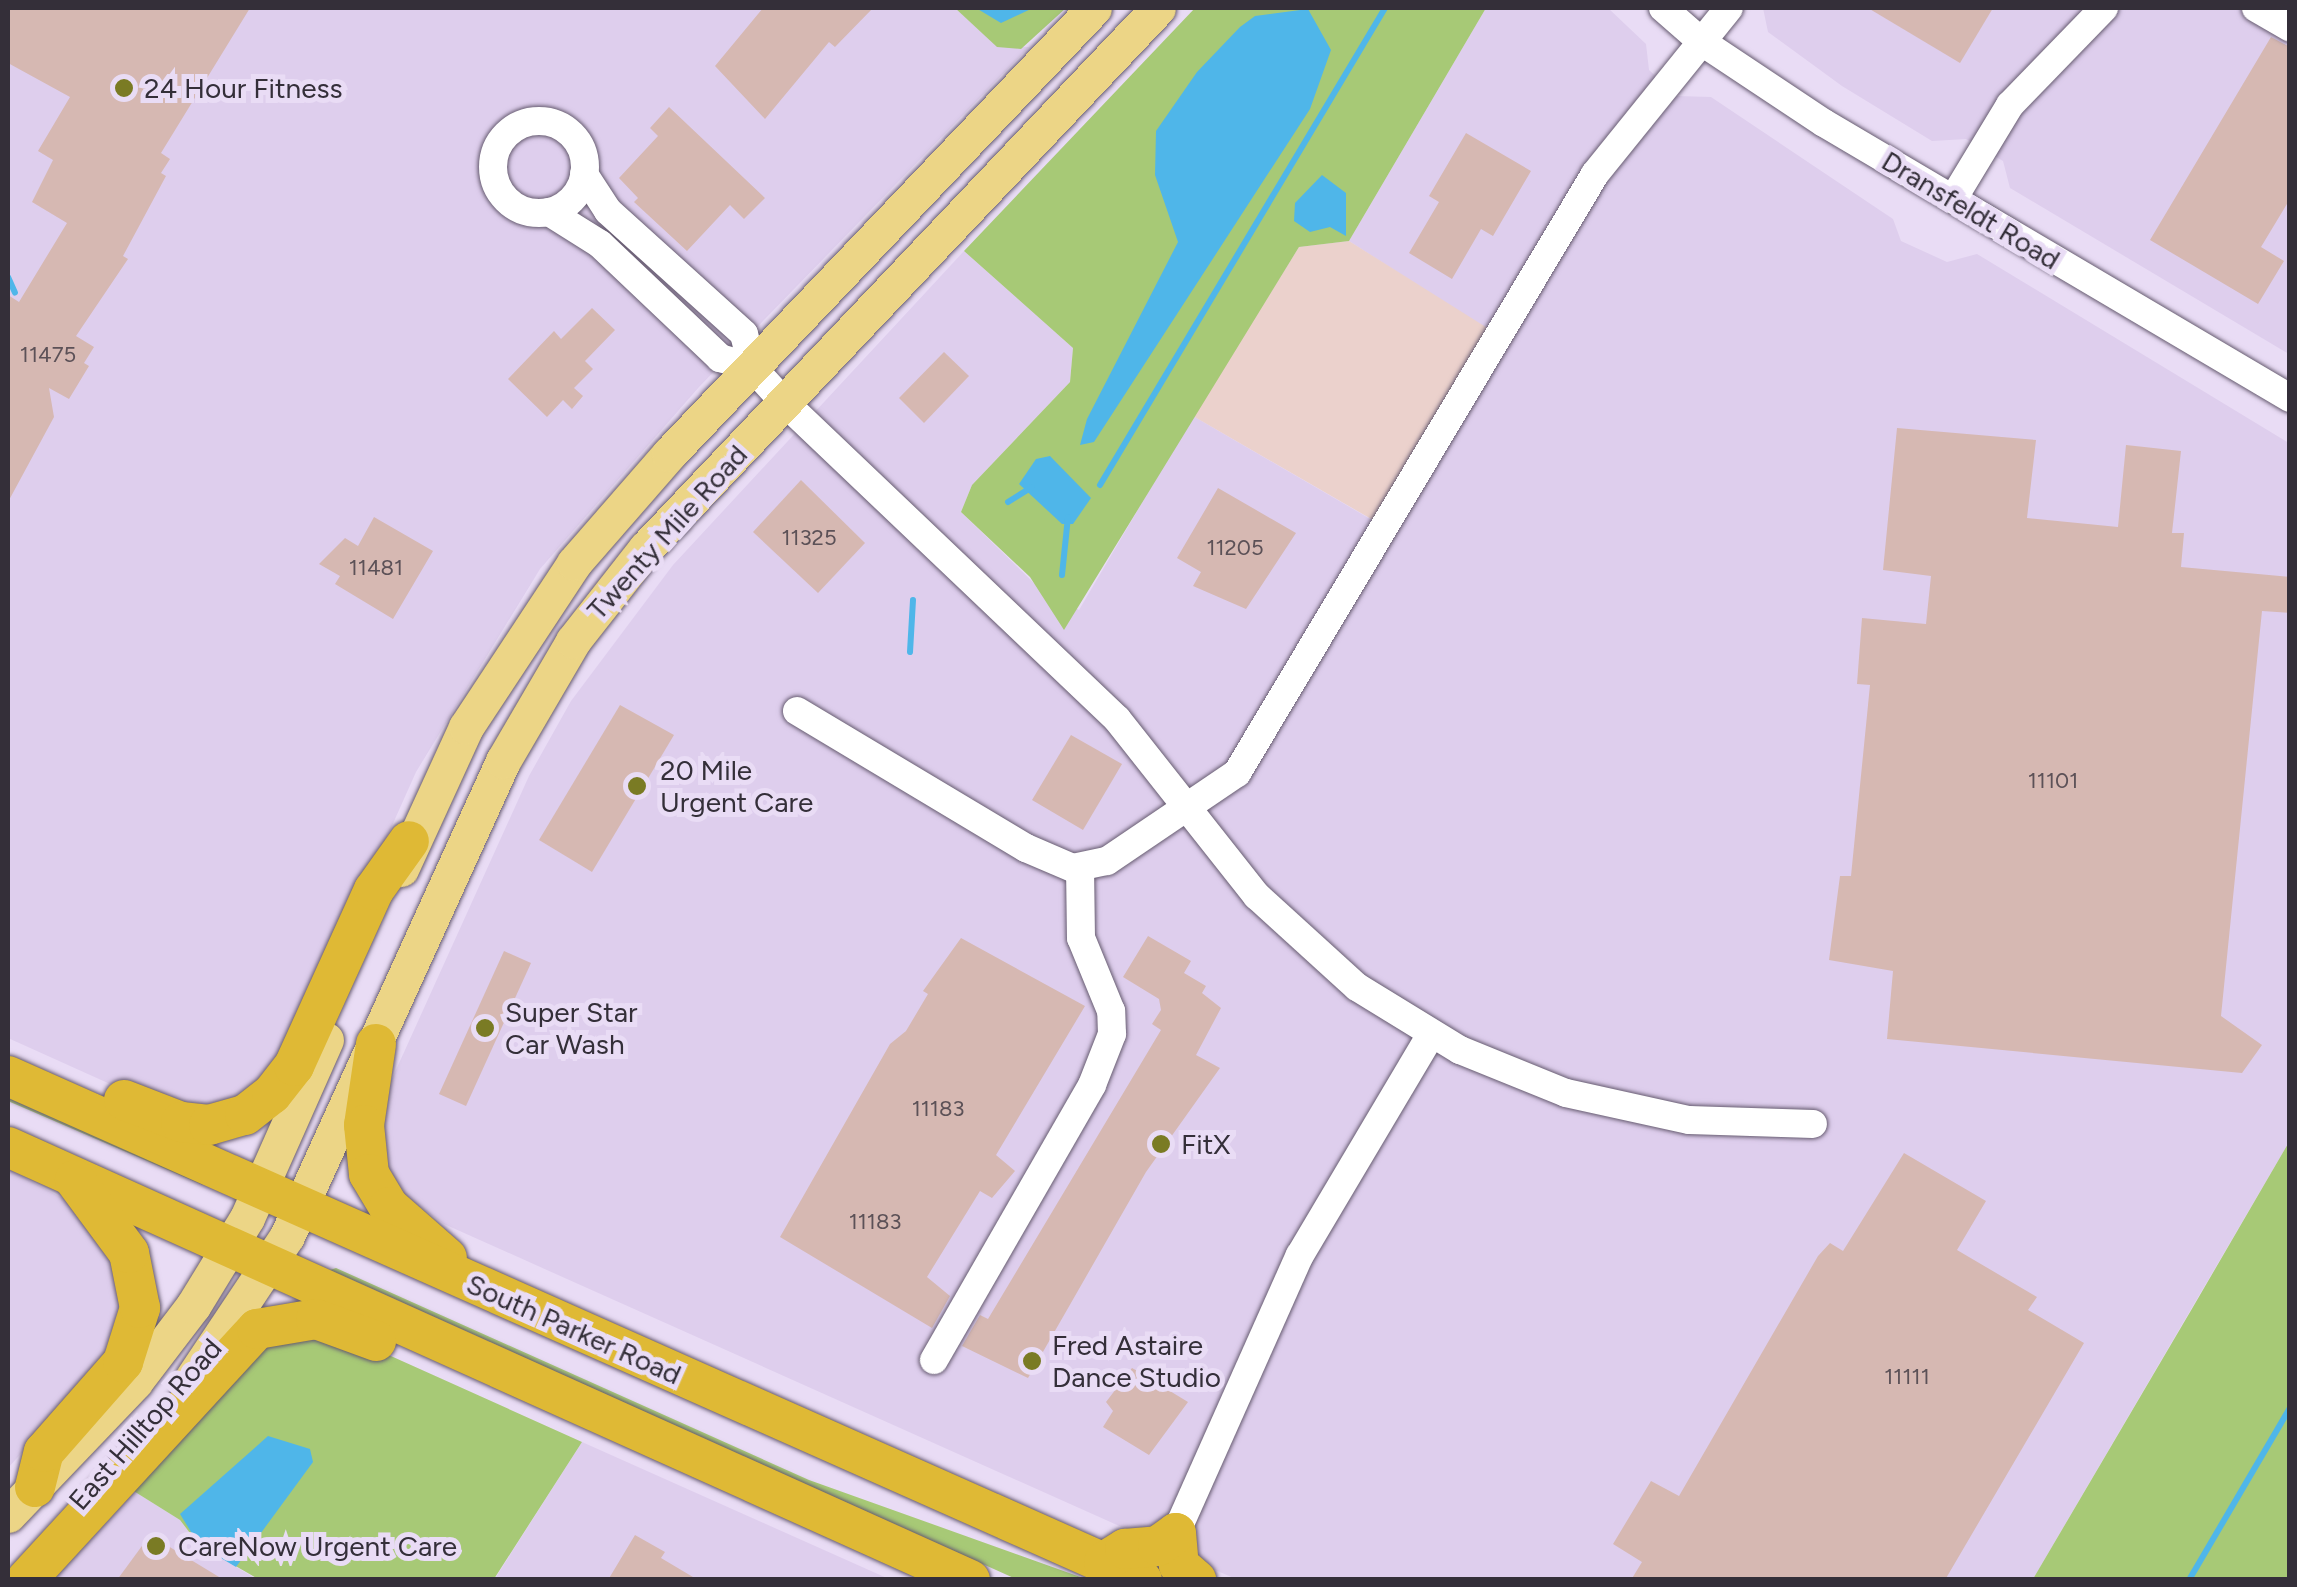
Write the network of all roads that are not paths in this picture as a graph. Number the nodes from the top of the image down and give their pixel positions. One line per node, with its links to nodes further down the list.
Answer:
1 (1094, 8): 12 (main road, Twenty Mile Road)
2 (1158, 8): 14 (main road, Twenty Mile Road)
3 (1663, 8): 8 (street, Dransfeldt Road)
4 (1729, 8): 8 (street)
5 (2104, 8): 10 (street)
6 (2256, 8): 7 (street)
7 (2290, 28)
8 (1702, 42): 10 (street, Dransfeldt Road); 16 (street)
9 (584, 174): 11 (street); 11 (street); 12 (street)
10 (1953, 199): 13 (street, Dransfeldt Road)
11 (549, 212): 12 (street)
12 (752, 367): 14 (street); 17 (main road, Twenty Mile Road)
13 (2290, 398)
14 (784, 402): 16 (street); 20 (main road, Twenty Mile Road)
15 (797, 711): 18 (street)
16 (1187, 806): 18 (street); 19 (street)
17 (410, 841): 21 (highway); 26 (main road, Twenty Mile Road)
18 (1080, 869): 32 (street)
19 (1431, 1034): 23 (street); 35 (street)
20 (376, 1044): 27 (main road, Twenty Mile Road); 30 (highway)
21 (8, 1047)
22 (8, 1076): 26 (highway, South Parker Road)
23 (1813, 1124)
24 (8, 1147): 25 (highway)
25 (72, 1176): 28 (highway); 34 (highway)
26 (261, 1190): 27 (highway, South Parker Road); 28 (main road, East Hilltop Road)
27 (301, 1208): 29 (main road, Twenty Mile Road); 30 (highway, South Parker Road)
28 (231, 1246): 29 (highway); 34 (main road, East Hilltop Road)
29 (270, 1264): 31 (highway); 37 (main road, East Hilltop Road)
30 (490, 1292): 36 (highway, South Parker Road)
31 (438, 1340): 33 (highway); 38 (highway)
32 (934, 1360)
33 (784, 1496): 39 (highway); 40 (highway)
34 (21, 1501)
35 (1176, 1532): 36 (highway); 42 (highway)
36 (1104, 1562): 41 (highway, South Parker Road)
37 (8, 1574)
38 (26, 1580)
39 (910, 1580)
40 (970, 1580)
41 (1142, 1580)
42 (1196, 1580)

